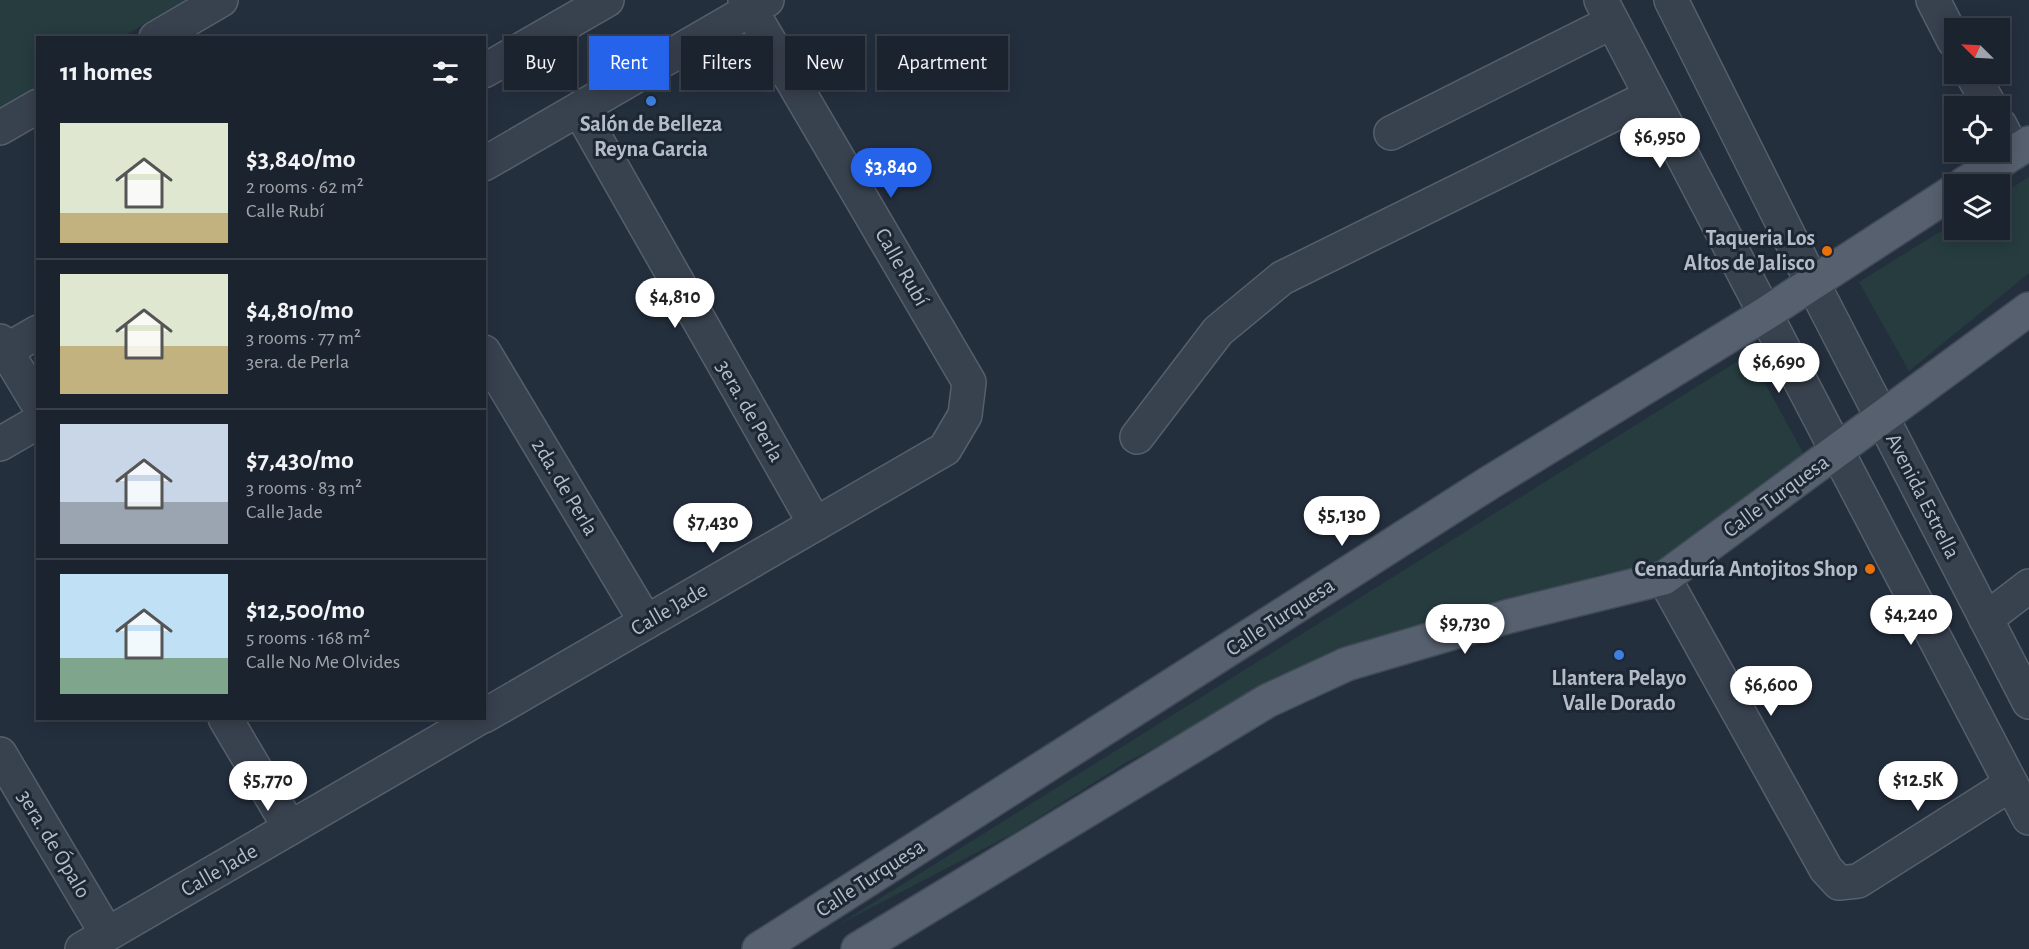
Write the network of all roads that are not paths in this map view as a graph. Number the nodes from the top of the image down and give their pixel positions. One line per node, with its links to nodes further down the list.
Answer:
1 (221, 0): 8 (street)
2 (607, 0): 9 (street)
3 (1671, 0): 19 (street, Avenida Estrella)
4 (1933, 0): 7 (street)
5 (754, 3): 12 (street); 26 (street, Calle Rubí)
6 (1607, 11): 10 (street); 14 (street)
7 (1944, 21)
8 (159, 36)
9 (486, 70)
10 (1651, 96): 21 (street); 29 (street)
11 (36, 107): 13 (street)
12 (579, 109): 16 (street); 32 (street, 3era. de Perla)
13 (0, 128)
14 (1391, 133)
15 (2014, 140): 17 (main road)
16 (486, 163)
17 (1975, 174)
18 (1944, 196): 19 (main road, Calle Turquesa)
19 (1812, 282): 21 (main road, Calle Turquesa); 27 (street, Avenida Estrella)
20 (2029, 309): 27 (main road, Calle Turquesa)
21 (1765, 314): 31 (street); 46 (main road, Calle Turquesa)
22 (36, 333): 23 (street)
23 (2, 348): 25 (street)
24 (486, 355): 36 (street, 2da. de Perla)
25 (36, 401)
26 (965, 415): 32 (street, Calle Jade)
27 (1883, 418): 31 (main road, Calle Turquesa); 35 (street, Avenida Estrella)
28 (36, 423): 30 (street)
29 (1137, 437)
30 (0, 444)
31 (1838, 450): 33 (main road, Calle Turquesa); 42 (street)
32 (815, 524): 36 (street, Calle Jade)
33 (1664, 578): 42 (street); 47 (main road, Calle Turquesa)
34 (2029, 586): 35 (street)
35 (1986, 619): 37 (street, Avenida Estrella)
36 (646, 622): 38 (street, Calle Jade)
37 (2029, 702)
38 (486, 712)
39 (226, 720): 44 (street)
40 (472, 720): 44 (street, Calle Jade)
41 (0, 754): 45 (street, 3era. de Ópalo)
42 (2012, 784): 43 (street)
43 (2029, 818)
44 (290, 828): 45 (street, Calle Jade)
45 (95, 942)
46 (759, 949)
47 (858, 949)

